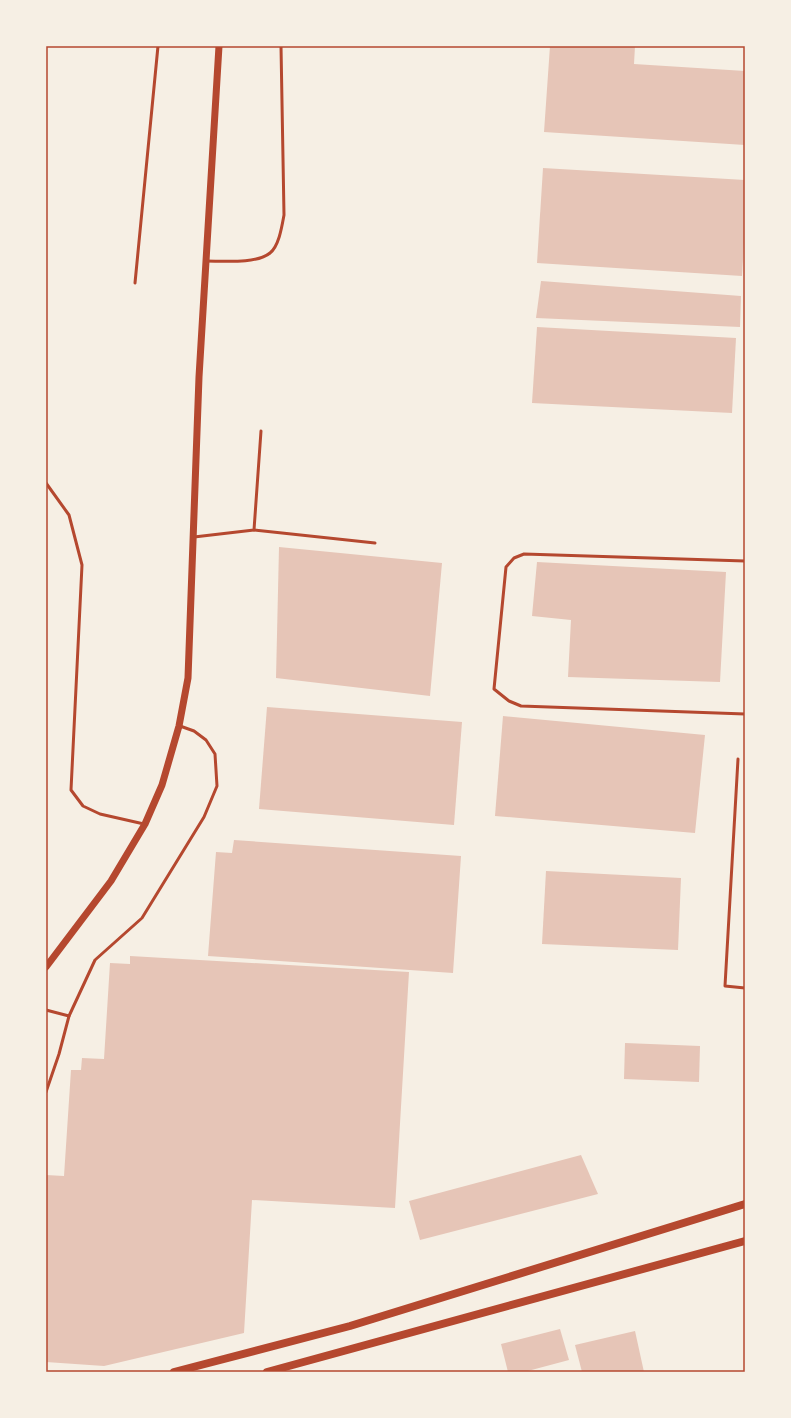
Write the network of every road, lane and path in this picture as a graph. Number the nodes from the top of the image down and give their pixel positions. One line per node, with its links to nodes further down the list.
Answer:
1 (158, 46): 5 (lane)
2 (219, 46): 4 (street)
3 (281, 46): 4 (lane)
4 (206, 262): 9 (street)
5 (135, 283)
6 (261, 431): 8 (lane)
7 (46, 483): 15 (lane)
8 (254, 530): 9 (lane); 10 (lane)
9 (193, 537): 13 (street)
10 (375, 543)
11 (745, 561): 12 (lane)
12 (745, 714)
13 (179, 726): 15 (street); 19 (lane)
14 (738, 759): 17 (lane)
15 (145, 824): 16 (street)
16 (46, 968)
17 (745, 988)
18 (46, 1010): 19 (lane)
19 (69, 1016): 20 (lane)
20 (46, 1092)
21 (745, 1204): 23 (main road)
22 (745, 1241): 24 (main road)
23 (174, 1372)
24 (267, 1372)

